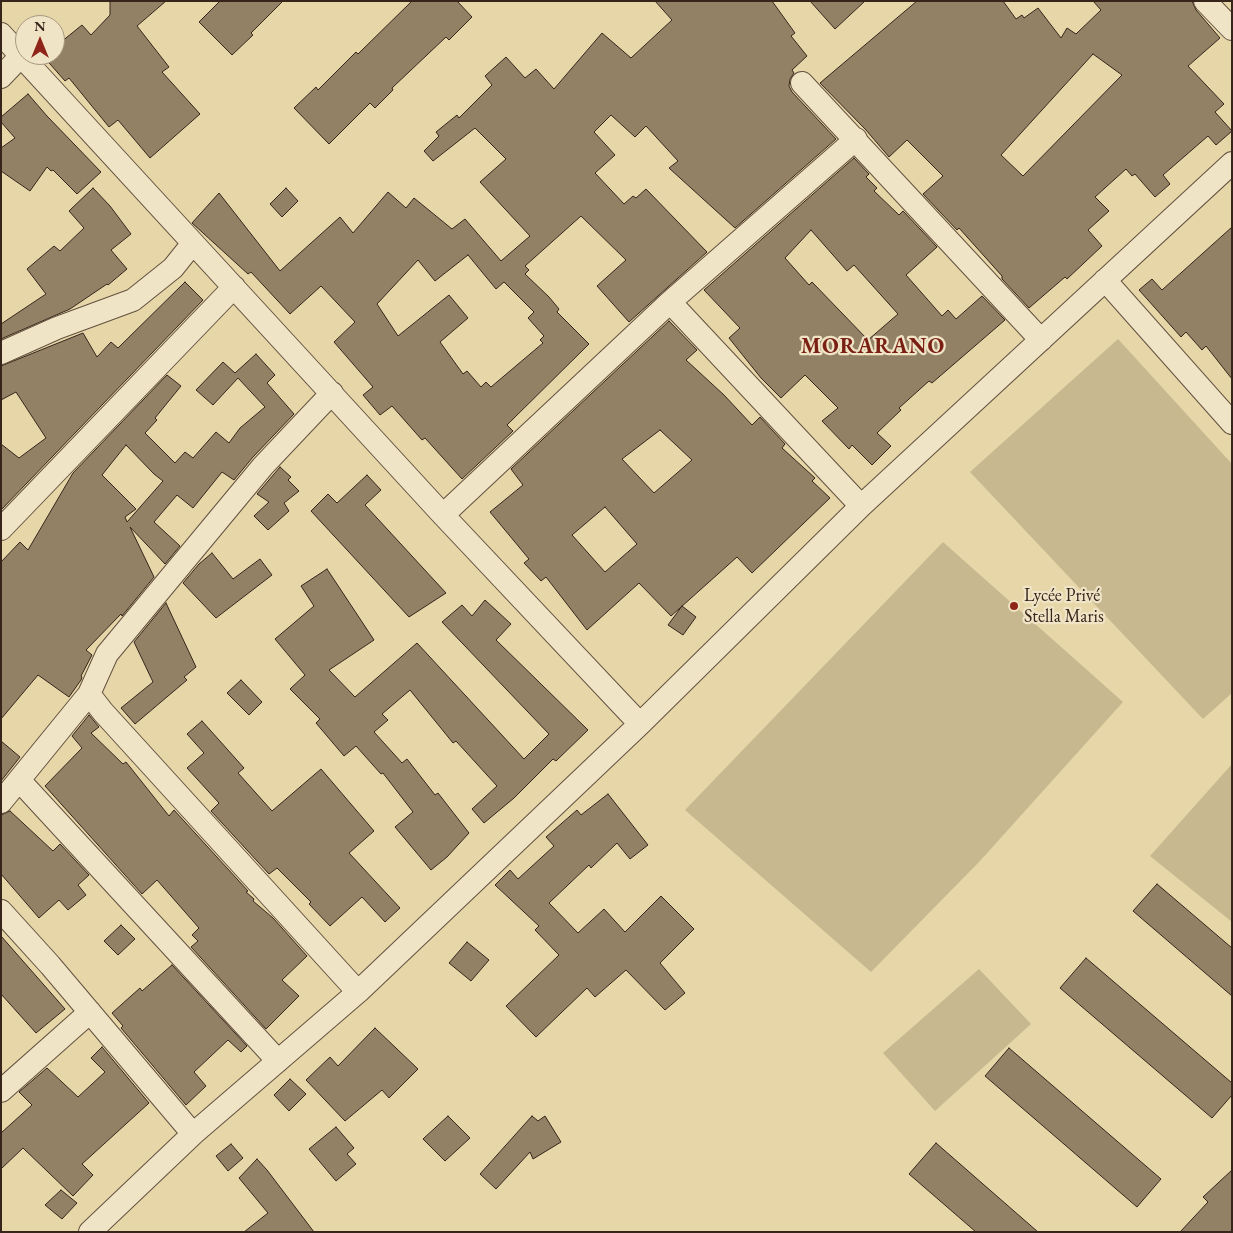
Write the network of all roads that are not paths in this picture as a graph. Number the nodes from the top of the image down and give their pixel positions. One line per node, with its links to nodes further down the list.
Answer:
1 (1205, 1): 2 (street)
2 (1232, 29)
3 (1, 34): 4 (street)
4 (15, 49)
5 (15, 62): 7 (street)
6 (29, 65): 11 (street)
7 (1, 77)
8 (802, 83): 9 (street)
9 (856, 140): 14 (street); 15 (street)
10 (1232, 162): 12 (street)
11 (193, 243): 13 (street); 16 (street)
12 (1105, 280): 15 (street); 18 (street)
13 (234, 287): 17 (street); 21 (street)
14 (670, 302): 19 (street); 20 (street)
15 (1041, 340): 19 (street)
16 (1, 353)
17 (332, 393): 20 (street); 22 (street)
18 (1232, 424)
19 (861, 506): 23 (street)
20 (444, 515): 23 (street)
21 (1, 529)
22 (89, 694): 24 (street); 27 (street)
23 (640, 724): 27 (street)
24 (19, 780): 25 (street); 29 (street)
25 (1, 802)
26 (1, 911): 28 (street)
27 (358, 992): 29 (street)
28 (90, 1012): 30 (street); 31 (street)
29 (278, 1061): 31 (street)
30 (1, 1091)
31 (193, 1134): 32 (street)
32 (90, 1232)

